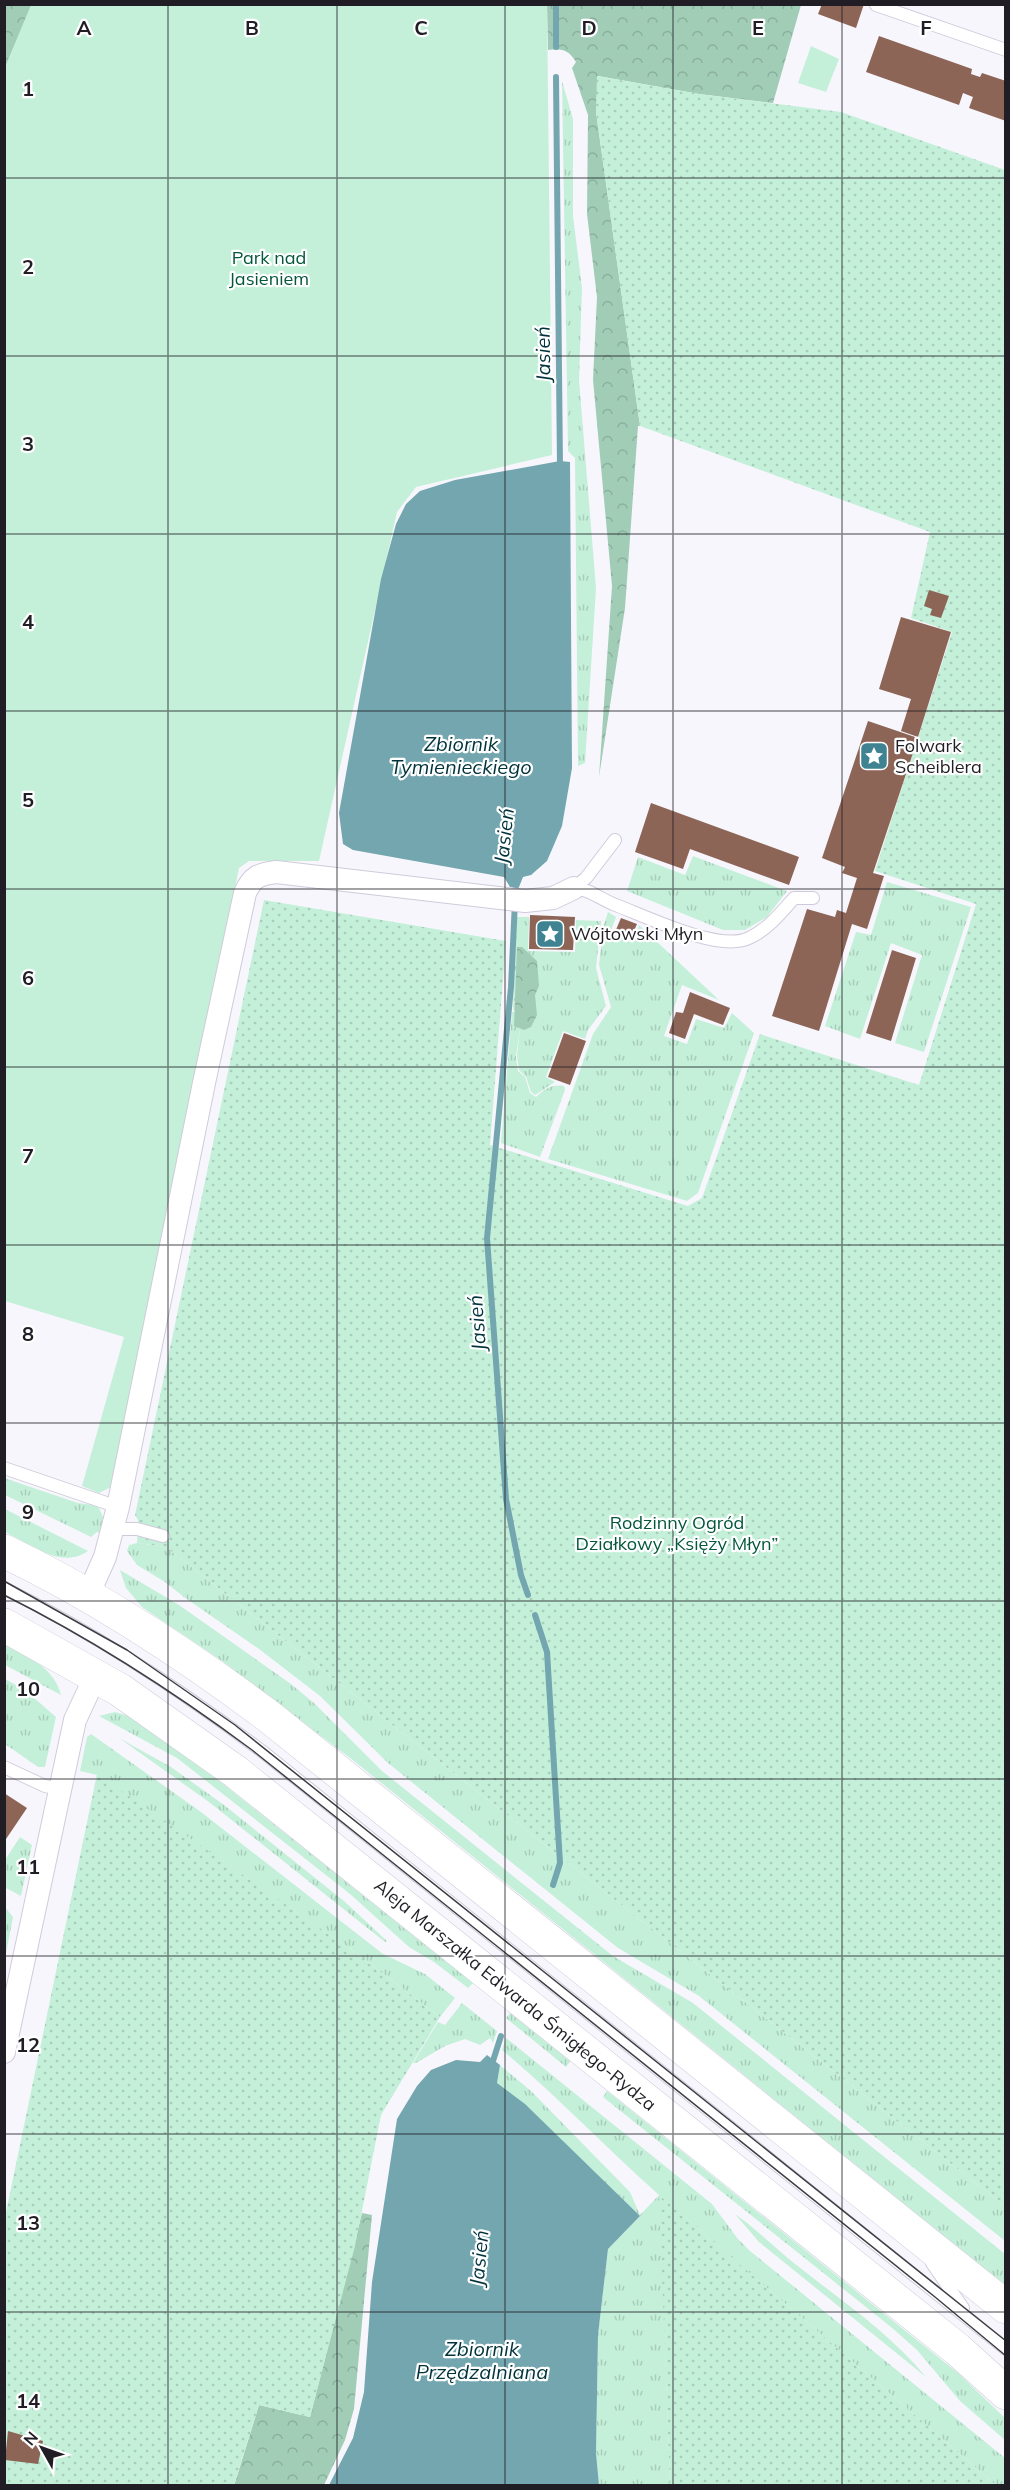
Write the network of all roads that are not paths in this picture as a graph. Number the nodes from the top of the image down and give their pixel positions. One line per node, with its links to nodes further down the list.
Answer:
1 (876, 4): 2 (lane)
2 (1005, 50)
3 (615, 840): 4 (lane)
4 (574, 888): 5 (lane); 7 (street)
5 (813, 898)
6 (4, 1468): 7 (lane)
7 (118, 1507): 8 (street)
8 (113, 1529): 9 (lane); 12 (street)
9 (163, 1536)
10 (4, 1551): 12 (main road)
11 (4, 1588): 20 (lane)
12 (88, 1595): 18 (main road)
13 (4, 1625): 14 (main road, Aleja Marszałka Edwarda Śmigłego-Rydza)
14 (96, 1675): 16 (street); 22 (main road, Aleja Marszałka Edwarda Śmigłego-Rydza)
15 (4, 1767): 16 (lane)
16 (60, 1789): 17 (street)
17 (4, 2052)
18 (904, 2225): 19 (main road); 20 (lane)
19 (1005, 2307)
20 (977, 2325): 21 (lane)
21 (1005, 2349)
22 (1005, 2393)

